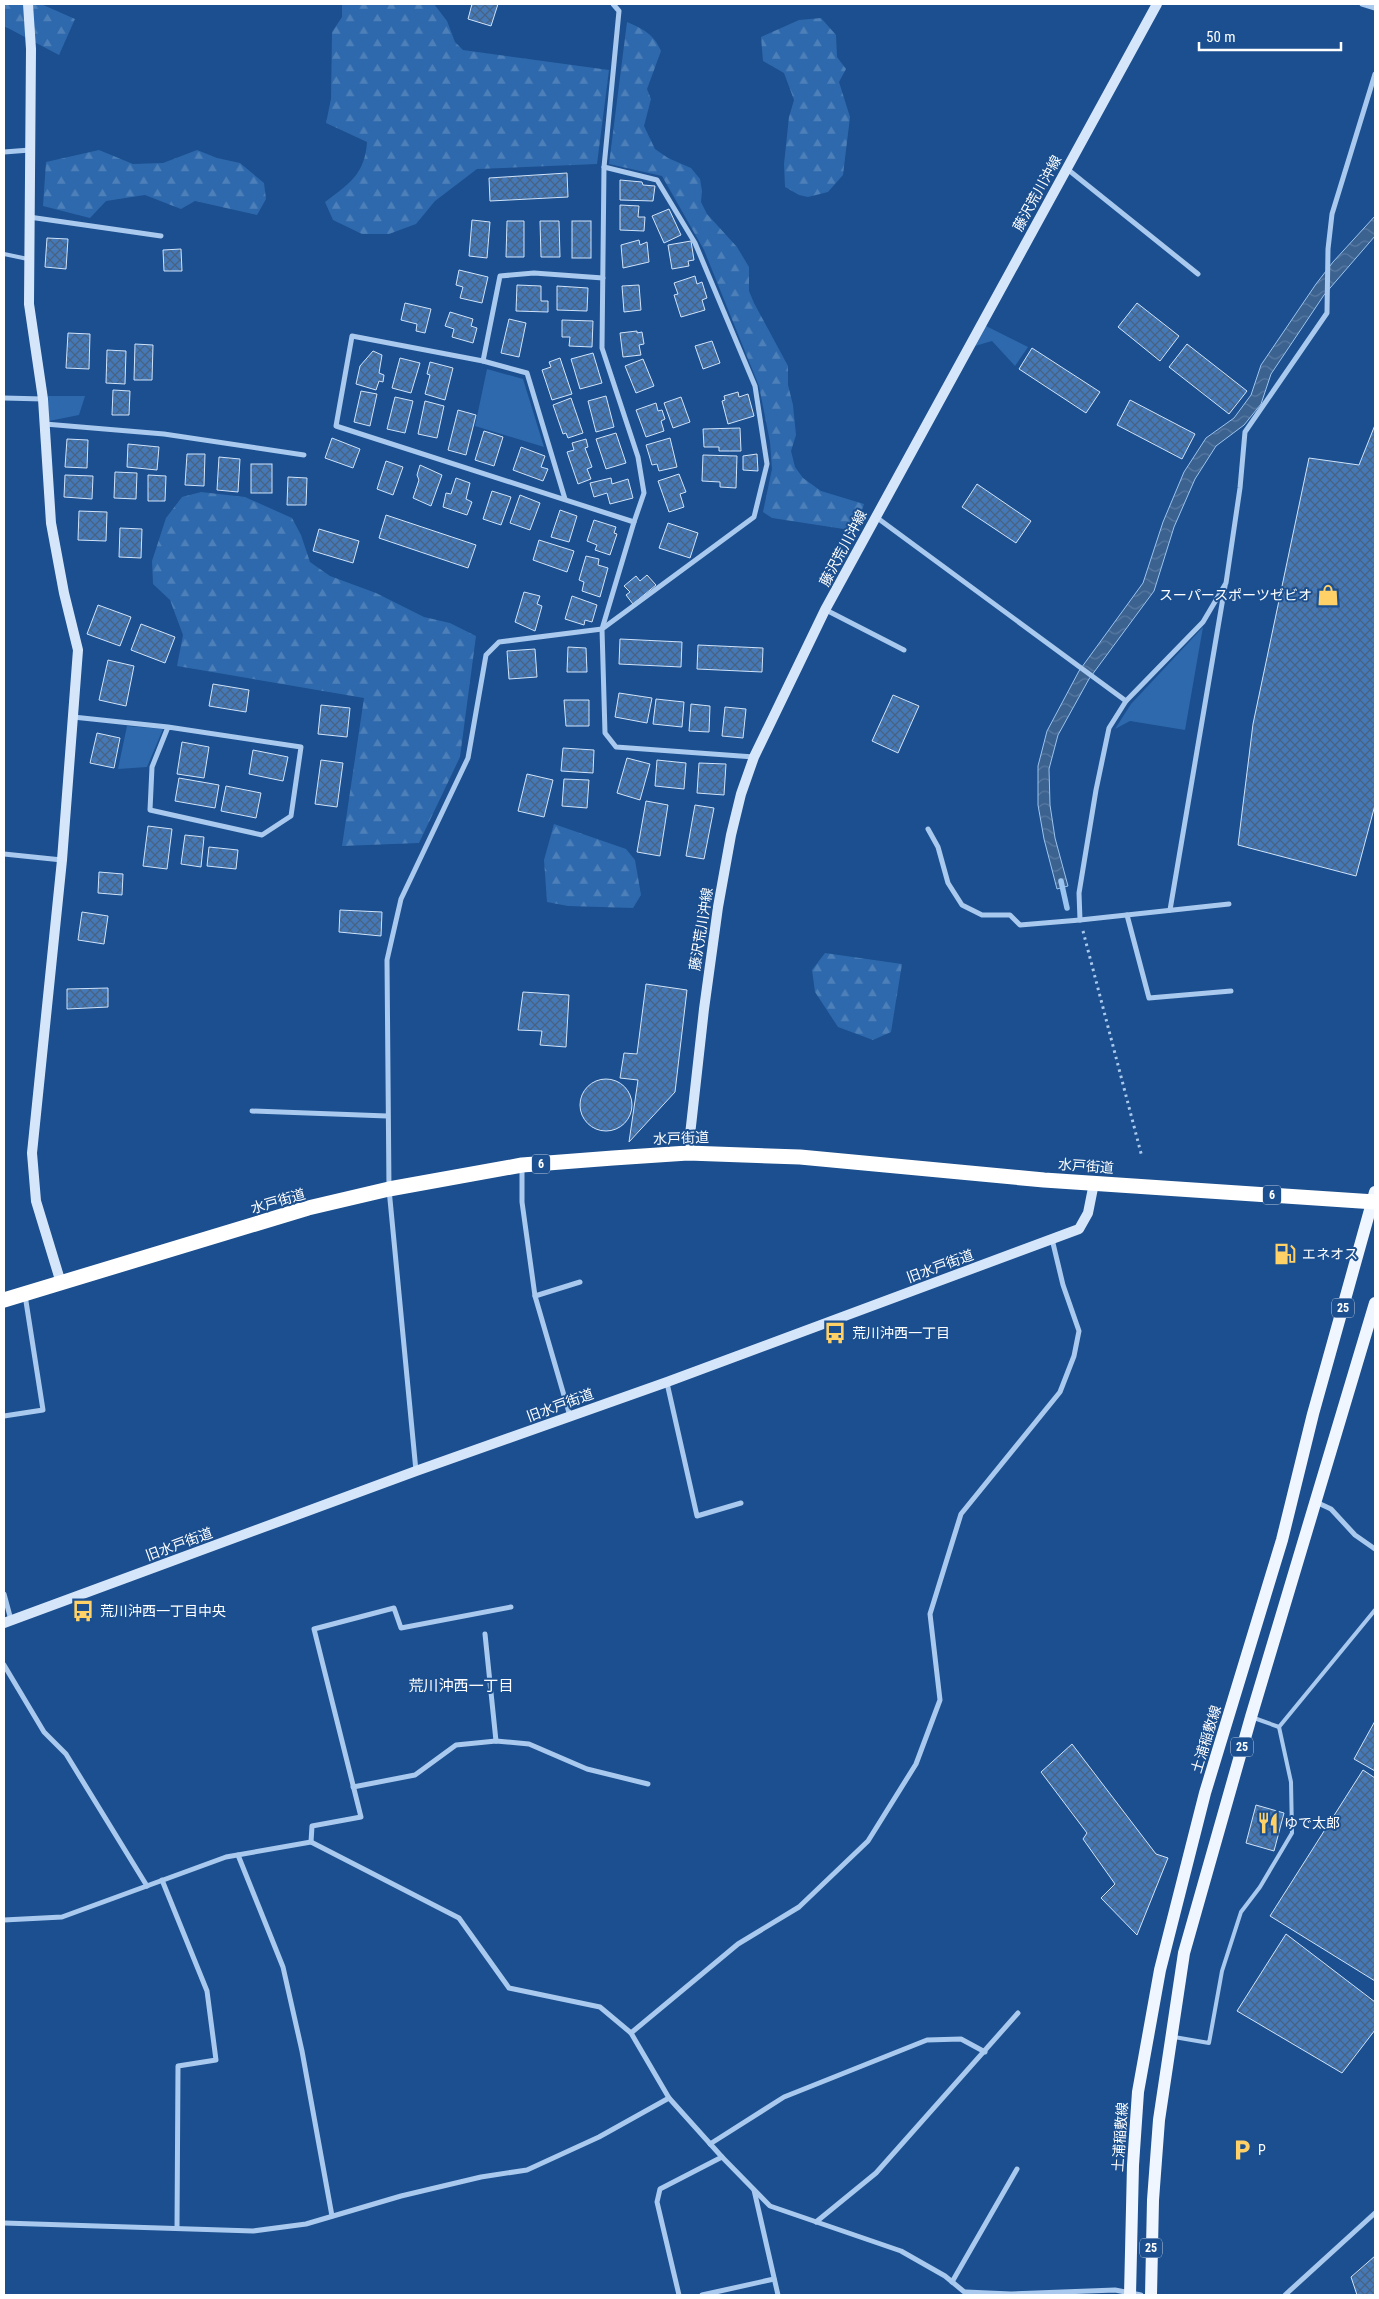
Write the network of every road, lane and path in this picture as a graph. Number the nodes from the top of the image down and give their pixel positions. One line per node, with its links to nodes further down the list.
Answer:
1 (28, 4): 8 (street)
2 (613, 4): 10 (street)
3 (1157, 4): 11 (street, 藤沢荒川沖線)
4 (1362, 4): 5 (street)
5 (1375, 8)
6 (1375, 74): 7 (street)
7 (1372, 95): 26 (street)
8 (30, 150): 9 (street); 12 (street)
9 (4, 152)
10 (604, 167): 17 (street); 28 (street)
11 (1066, 168): 16 (street); 24 (street, 藤沢荒川沖線)
12 (28, 216): 13 (street); 15 (street)
13 (161, 236)
14 (4, 254): 15 (lane)
15 (28, 259): 20 (street)
16 (1198, 274)
17 (603, 278): 18 (street); 25 (street)
18 (483, 362): 23 (street); 23 (street)
19 (4, 398): 20 (street)
20 (43, 399): 21 (street)
21 (45, 424): 22 (street); 31 (street)
22 (304, 455)
23 (565, 499): 25 (street)
24 (875, 517): 27 (street, 藤沢荒川沖線); 30 (street)
25 (634, 522): 28 (street)
26 (1226, 583): 30 (street); 38 (street)
27 (825, 610): 29 (street); 33 (street, 藤沢荒川沖線)
28 (602, 629): 33 (street); 43 (street)
29 (904, 650)
30 (1126, 701): 40 (street)
31 (73, 717): 32 (street); 36 (street)
32 (168, 727): 32 (street)
33 (754, 757): 44 (street, 藤沢荒川沖線)
34 (928, 829): 40 (street)
35 (4, 854): 36 (street)
36 (62, 860): 52 (street)
37 (1229, 904): 38 (street)
38 (1170, 910): 39 (street)
39 (1127, 915): 40 (street); 41 (street)
40 (1080, 920): 45 (path)
41 (1231, 991)
42 (252, 1112): 43 (street)
43 (387, 1116): 48 (street)
44 (688, 1153): 46 (highway, 水戸街道 / 6); 47 (highway, 水戸街道 / 6)
45 (1142, 1157)
46 (522, 1165): 48 (highway, 水戸街道 / 6); 54 (street)
47 (1094, 1183): 49 (highway, 水戸街道 / 6); 50 (street, 旧水戸街道)
48 (389, 1189): 52 (highway, 水戸街道 / 6); 60 (street)
49 (1374, 1199): 97 (main road, 土浦稲敷線 / 25)
50 (1052, 1239): 57 (street, 旧水戸街道); 81 (street)
51 (580, 1282): 54 (street)
52 (61, 1283): 53 (highway, 水戸街道 / 6)
53 (25, 1294): 55 (highway, 水戸街道 / 6); 58 (street)
54 (535, 1296): 59 (street)
55 (4, 1300)
56 (1375, 1303): 61 (main road, 25)
57 (666, 1382): 59 (street, 旧水戸街道); 62 (street)
58 (4, 1416)
59 (570, 1416): 60 (street, 旧水戸街道)
60 (416, 1471): 67 (street, 旧水戸街道)
61 (1315, 1501): 63 (street); 70 (main road, 25)
62 (741, 1503)
63 (1375, 1549)
64 (4, 1594): 67 (street)
65 (511, 1607): 74 (street)
66 (1375, 1610): 71 (lane)
67 (8, 1621)
68 (484, 1634): 72 (street)
69 (4, 1665): 78 (street)
70 (1251, 1718): 71 (lane); 82 (main road, 25)
71 (1278, 1727): 82 (lane)
72 (496, 1741): 73 (street); 74 (street)
73 (648, 1784)
74 (353, 1787): 75 (street)
75 (311, 1842): 76 (street); 81 (street)
76 (238, 1855): 77 (street); 90 (street)
77 (162, 1880): 78 (street); 93 (street)
78 (148, 1886): 79 (street)
79 (4, 1920)
80 (1018, 2014): 83 (street)
81 (631, 2032): 84 (street)
82 (1170, 2037): 101 (main road, 25)
83 (985, 2052): 85 (street); 91 (street)
84 (669, 2098): 85 (street); 90 (street)
85 (710, 2144): 86 (street)
86 (722, 2157): 88 (street); 98 (street)
87 (1017, 2169): 95 (street)
88 (754, 2190): 91 (street); 94 (street)
89 (1375, 2213): 102 (street)
90 (332, 2216): 93 (street)
91 (816, 2222): 95 (street)
92 (4, 2223): 93 (street)
93 (177, 2228)
94 (774, 2278): 99 (street); 100 (street)
95 (952, 2282): 96 (street)
96 (967, 2294): 97 (street)
97 (1134, 2294)
98 (679, 2295)
99 (702, 2295)
100 (778, 2295)
101 (1151, 2295)
102 (1285, 2295)

